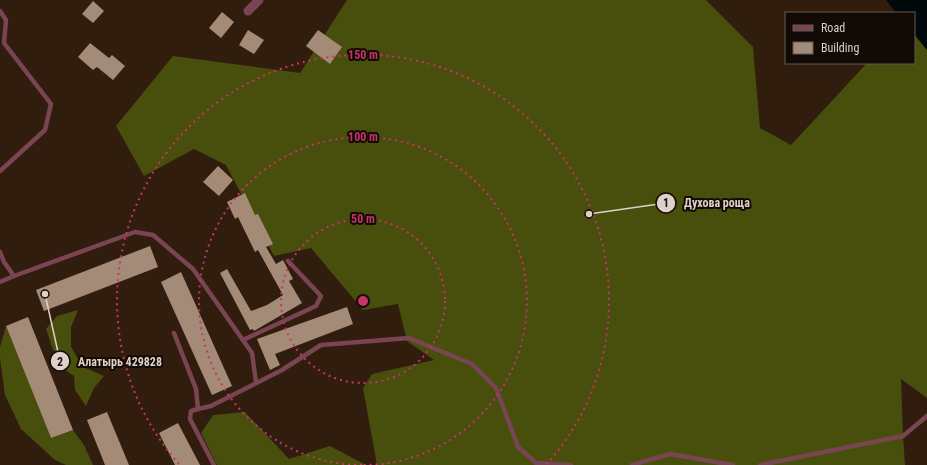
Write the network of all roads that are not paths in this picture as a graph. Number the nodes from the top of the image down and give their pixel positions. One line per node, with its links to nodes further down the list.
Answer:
1 (259, 0): 3 (street)
2 (0, 11): 4 (lane)
3 (248, 11)
4 (0, 171)
5 (0, 252): 7 (lane)
6 (288, 261): 11 (lane)
7 (2, 263): 8 (lane)
8 (14, 276): 9 (lane); 11 (lane)
9 (0, 282)
10 (174, 334): 13 (lane)
11 (243, 340): 12 (lane)
12 (256, 382): 13 (lane); 16 (lane)
13 (198, 409): 15 (lane)
14 (927, 416): 19 (lane)
15 (214, 465)
16 (571, 465)
17 (632, 465): 18 (lane)
18 (733, 465)
19 (760, 465)

